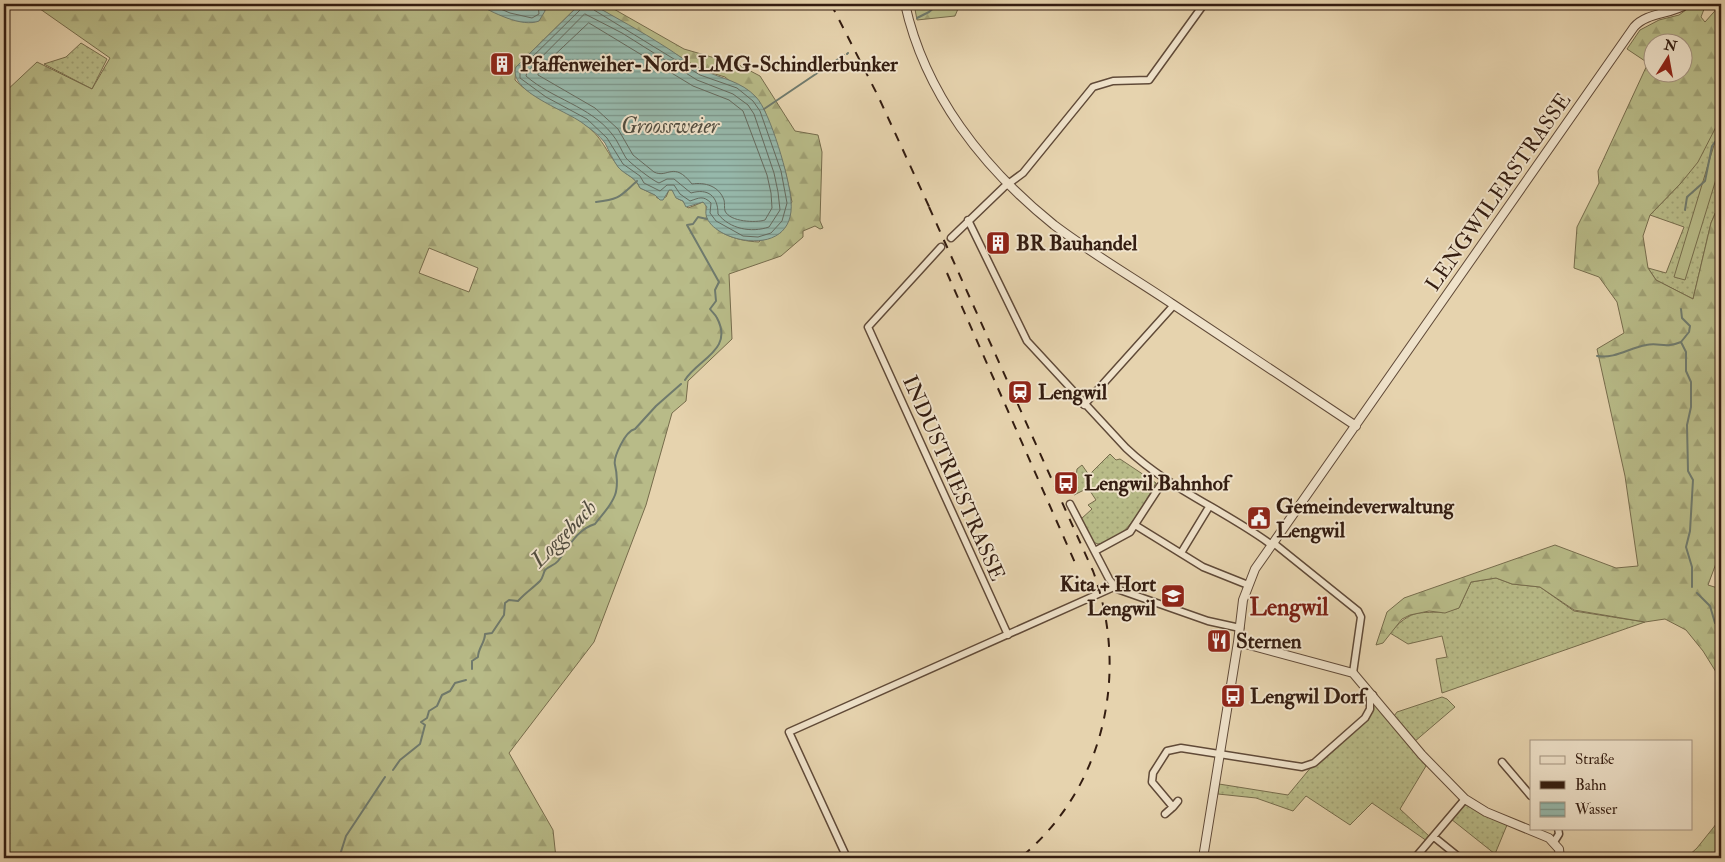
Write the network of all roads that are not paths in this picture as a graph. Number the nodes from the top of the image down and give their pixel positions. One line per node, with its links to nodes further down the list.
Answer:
1 (905, 4): 4 (street)
2 (1204, 4): 4 (street)
3 (1687, 4): 10 (street, LENGWILERSTRASSE)
4 (1009, 184): 5 (street); 8 (street)
5 (968, 220): 6 (street); 9 (street)
6 (950, 238)
7 (941, 247): 21 (street, INDUSTRIESTRASSE)
8 (1174, 305): 9 (street); 10 (street)
9 (1084, 405): 11 (street)
10 (1356, 426): 15 (street, LENGWILERSTRASSE)
11 (1171, 483): 13 (street); 14 (street)
12 (1070, 504): 16 (street)
13 (1209, 507): 15 (street); 17 (street)
14 (1135, 525): 16 (street); 17 (street)
15 (1273, 544): 18 (street, LENGWILERSTRASSE); 23 (street)
16 (1095, 551): 19 (street)
17 (1181, 553): 18 (street)
18 (1248, 585): 20 (street, LENGWILERSTRASSE)
19 (1114, 587): 20 (street); 21 (street)
20 (1240, 628): 22 (street, LENGWILERSTRASSE)
21 (1008, 635): 35 (street)
22 (1238, 642): 23 (street); 25 (street, LENGWILERSTRASSE)
23 (1353, 673): 24 (street)
24 (1373, 695): 25 (street); 28 (street)
25 (1220, 754): 30 (street); 36 (street, LENGWILERSTRASSE)
26 (1502, 762): 27 (street)
27 (1530, 795)
28 (1465, 799): 33 (street); 34 (street)
29 (1178, 801): 30 (street)
30 (1173, 807): 31 (street)
31 (1165, 814)
32 (1558, 830): 34 (street)
33 (1434, 837): 37 (street); 38 (street)
34 (1554, 842): 39 (street)
35 (847, 858)
36 (1203, 858)
37 (1415, 858)
38 (1460, 858)
39 (1560, 858)

